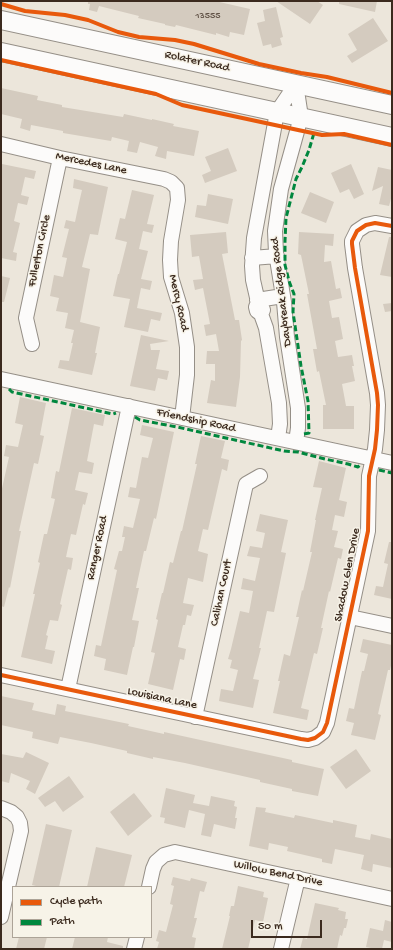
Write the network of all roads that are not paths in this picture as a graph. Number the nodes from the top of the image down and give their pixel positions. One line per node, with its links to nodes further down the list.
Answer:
1 (1, 20): 3 (main road, Rolater Road)
2 (1, 52): 5 (main road)
3 (296, 84): 4 (main road, Rolater Road); 5 (street, Daybreak Ridge Road); 6 (street, Daybreak Ridge Road)
4 (392, 104)
5 (277, 112): 6 (main road); 13 (street, Daybreak Ridge Road)
6 (301, 117): 7 (main road); 12 (street, Daybreak Ridge Road)
7 (392, 137)
8 (1, 144): 9 (street, Mercedes Lane)
9 (60, 158): 10 (street, Mercedes Lane); 16 (street, Fullerton Circle)
10 (177, 188): 19 (street, Mercy Road)
11 (392, 226): 22 (street, Shadow Glen Drive)
12 (276, 256): 13 (street); 14 (street, Daybreak Ridge Road)
13 (252, 258): 15 (street, Daybreak Ridge Road)
14 (283, 296): 15 (street); 21 (street, Daybreak Ridge Road)
15 (259, 306): 20 (street, Daybreak Ridge Road)
16 (32, 344)
17 (1, 379): 18 (street, Friendship Road)
18 (129, 406): 19 (street, Friendship Road); 28 (street, Ranger Road)
19 (182, 418): 20 (street, Friendship Road)
20 (278, 438): 21 (street, Friendship Road)
21 (296, 442): 22 (street, Friendship Road)
22 (373, 458): 23 (street, Friendship Road); 25 (street, Shadow Glen Drive)
23 (392, 463)
24 (260, 476): 29 (street, Calihan Court)
25 (350, 617): 26 (street); 30 (street, Shadow Glen Drive)
26 (392, 626)
27 (1, 675): 28 (street, Louisiana Lane)
28 (68, 689): 29 (street, Louisiana Lane)
29 (195, 717): 30 (street, Louisiana Lane)
30 (318, 736)
31 (1, 808): 35 (street)
32 (298, 878): 33 (street, Willow Bend Drive); 34 (street, Willow Bend Drive); 38 (street)
33 (149, 886)
34 (392, 899)
35 (1, 917)
36 (137, 938): 37 (street)
37 (134, 949)
38 (281, 949)

